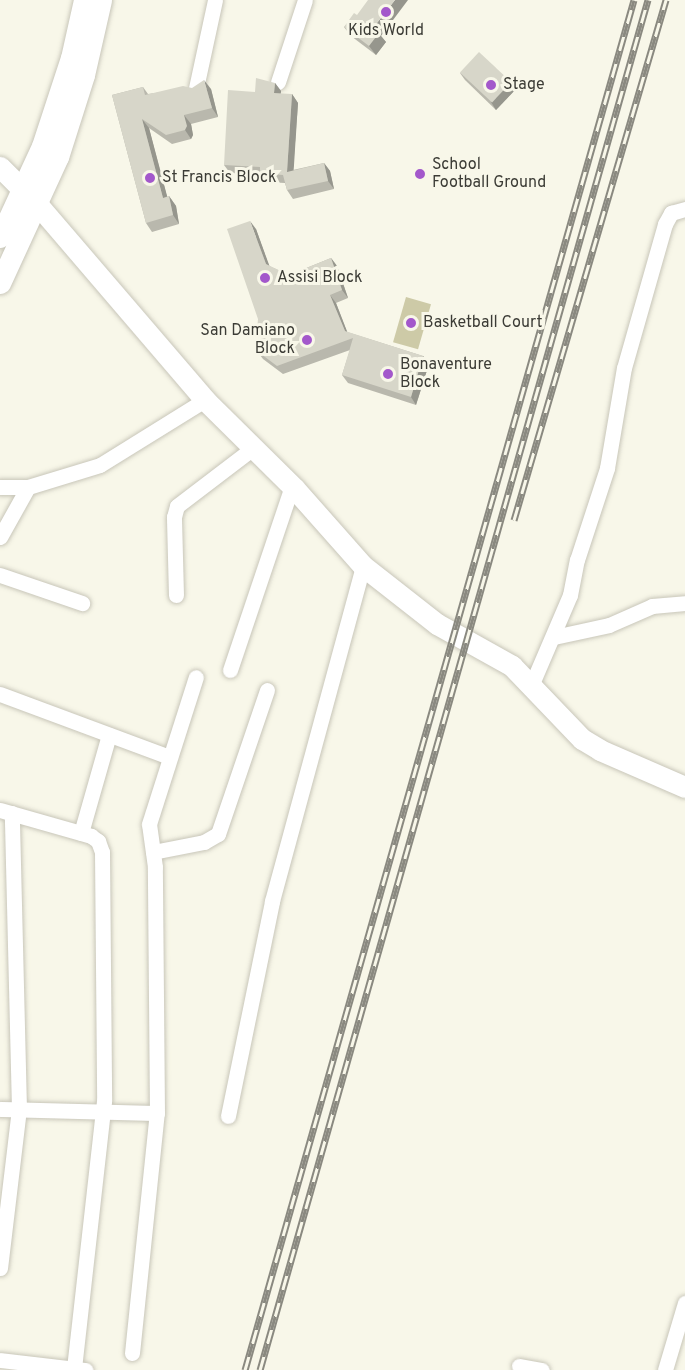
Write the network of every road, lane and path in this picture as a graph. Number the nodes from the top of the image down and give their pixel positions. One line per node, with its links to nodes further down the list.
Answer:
1 (84, 0): 8 (street)
2 (101, 0): 9 (street)
3 (215, 0): 6 (street)
4 (305, 0): 5 (street)
5 (278, 82)
6 (196, 88)
7 (0, 167): 8 (street)
8 (23, 190): 9 (street); 11 (street)
9 (38, 205): 12 (street); 13 (street)
10 (685, 209): 24 (street)
11 (0, 237)
12 (0, 283)
13 (205, 400): 14 (street); 17 (street)
14 (253, 448): 15 (street); 21 (street)
15 (292, 486): 19 (street); 25 (street)
16 (0, 487): 17 (street)
17 (28, 487): 18 (street)
18 (0, 537)
19 (363, 566): 27 (street); 40 (street)
20 (0, 576): 22 (street)
21 (176, 595)
22 (82, 603)
23 (685, 603): 24 (street)
24 (554, 637): 27 (street)
25 (230, 670)
26 (196, 677): 31 (street)
27 (531, 686): 32 (street)
28 (267, 690): 35 (street)
29 (0, 694): 30 (street)
30 (109, 735): 31 (street); 34 (street)
31 (169, 757): 35 (street)
32 (685, 787)
33 (6, 812): 34 (street); 37 (street)
34 (81, 834): 38 (street)
35 (153, 852): 39 (street)
36 (0, 1109): 37 (street)
37 (19, 1109): 38 (street); 41 (street)
38 (104, 1110): 39 (street); 47 (street)
39 (157, 1113): 44 (street)
40 (228, 1116)
41 (1, 1241): 42 (street)
42 (0, 1268)
43 (685, 1304): 49 (street)
44 (132, 1353)
45 (0, 1360): 47 (street)
46 (519, 1366): 48 (street)
47 (79, 1368)
48 (543, 1370)
49 (665, 1370)

